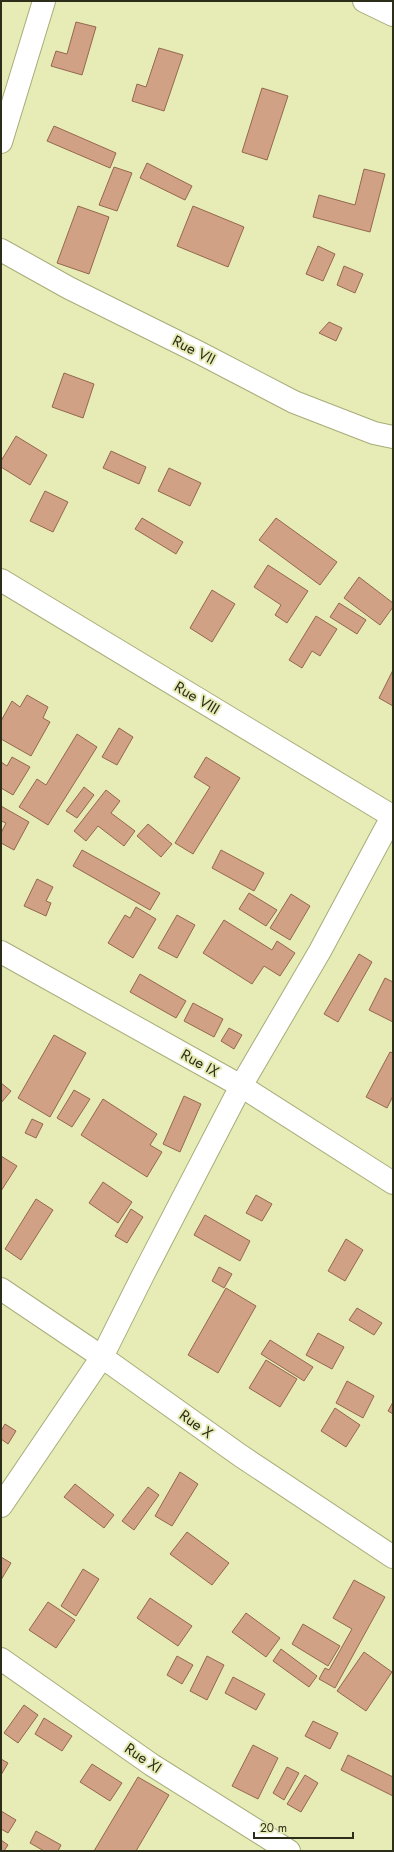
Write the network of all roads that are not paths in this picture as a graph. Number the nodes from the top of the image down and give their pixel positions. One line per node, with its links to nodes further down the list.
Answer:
1 (44, 1): 4 (street)
2 (364, 1): 3 (street)
3 (393, 15)
4 (1, 142)
5 (1, 250): 6 (street, Rue VII)
6 (393, 437)
7 (1, 580): 8 (street, Rue VIII)
8 (393, 816): 10 (street)
9 (1, 952): 10 (street, Rue IX)
10 (241, 1086): 11 (street, Rue IX); 13 (street)
11 (393, 1183)
12 (1, 1289): 13 (street, Rue X)
13 (102, 1357): 14 (street); 15 (street, Rue X)
14 (1, 1506)
15 (393, 1557)
16 (1, 1659): 17 (street, Rue XI)
17 (289, 1851)

